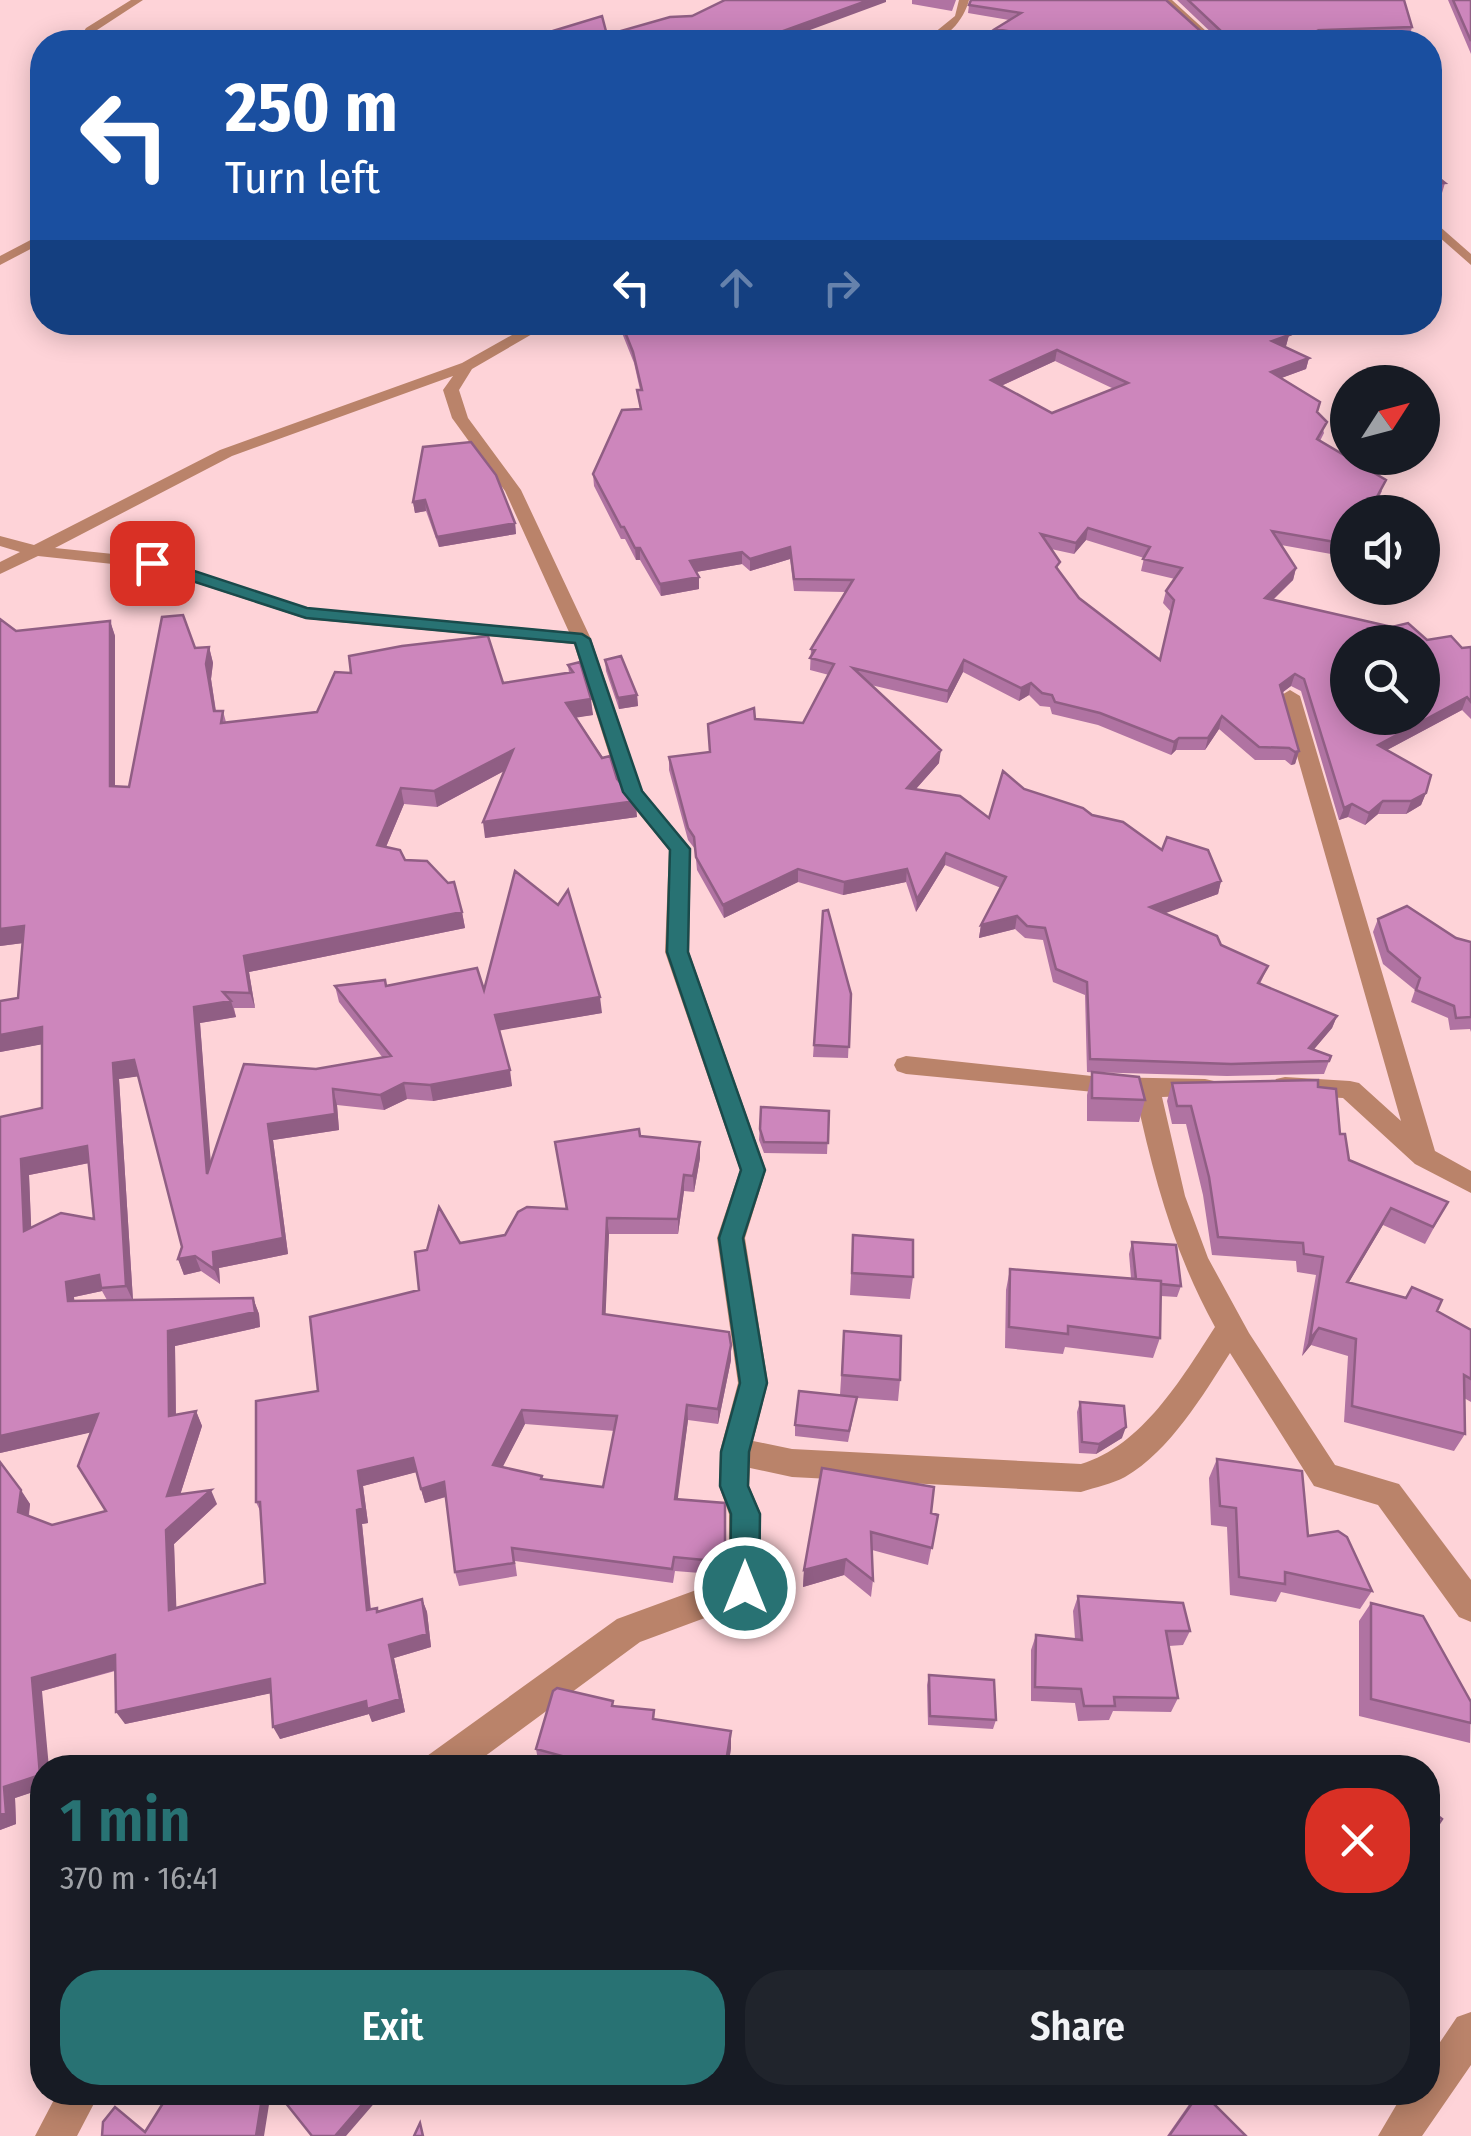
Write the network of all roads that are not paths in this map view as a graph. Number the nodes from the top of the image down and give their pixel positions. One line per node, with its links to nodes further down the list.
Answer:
1 (138, 0): 4 (street)
2 (964, 0): 5 (street)
3 (1166, 0): 6 (street)
4 (90, 30)
5 (943, 30)
6 (1200, 30)
7 (1442, 233): 10 (street)
8 (30, 245): 9 (street)
9 (0, 261)
10 (1471, 261)
11 (523, 335): 12 (street)
12 (467, 366): 14 (street); 16 (street)
13 (0, 541): 14 (street)
14 (37, 551): 15 (street); 16 (street)
15 (0, 569)
16 (582, 639): 25 (street)
17 (1290, 696): 22 (street)
18 (906, 1065): 19 (street)
19 (1147, 1087): 21 (street); 24 (street)
20 (1260, 1087): 22 (street)
21 (1227, 1088)
22 (1424, 1157): 23 (street)
23 (1471, 1182)
24 (1232, 1325): 25 (street); 26 (street)
25 (735, 1452): 27 (street)
26 (1471, 1606)
27 (457, 1755)
28 (1471, 2031): 29 (street)
29 (1440, 2076)
30 (73, 2105): 32 (street)
31 (1420, 2105): 33 (street)
32 (55, 2136)
33 (1398, 2136)

